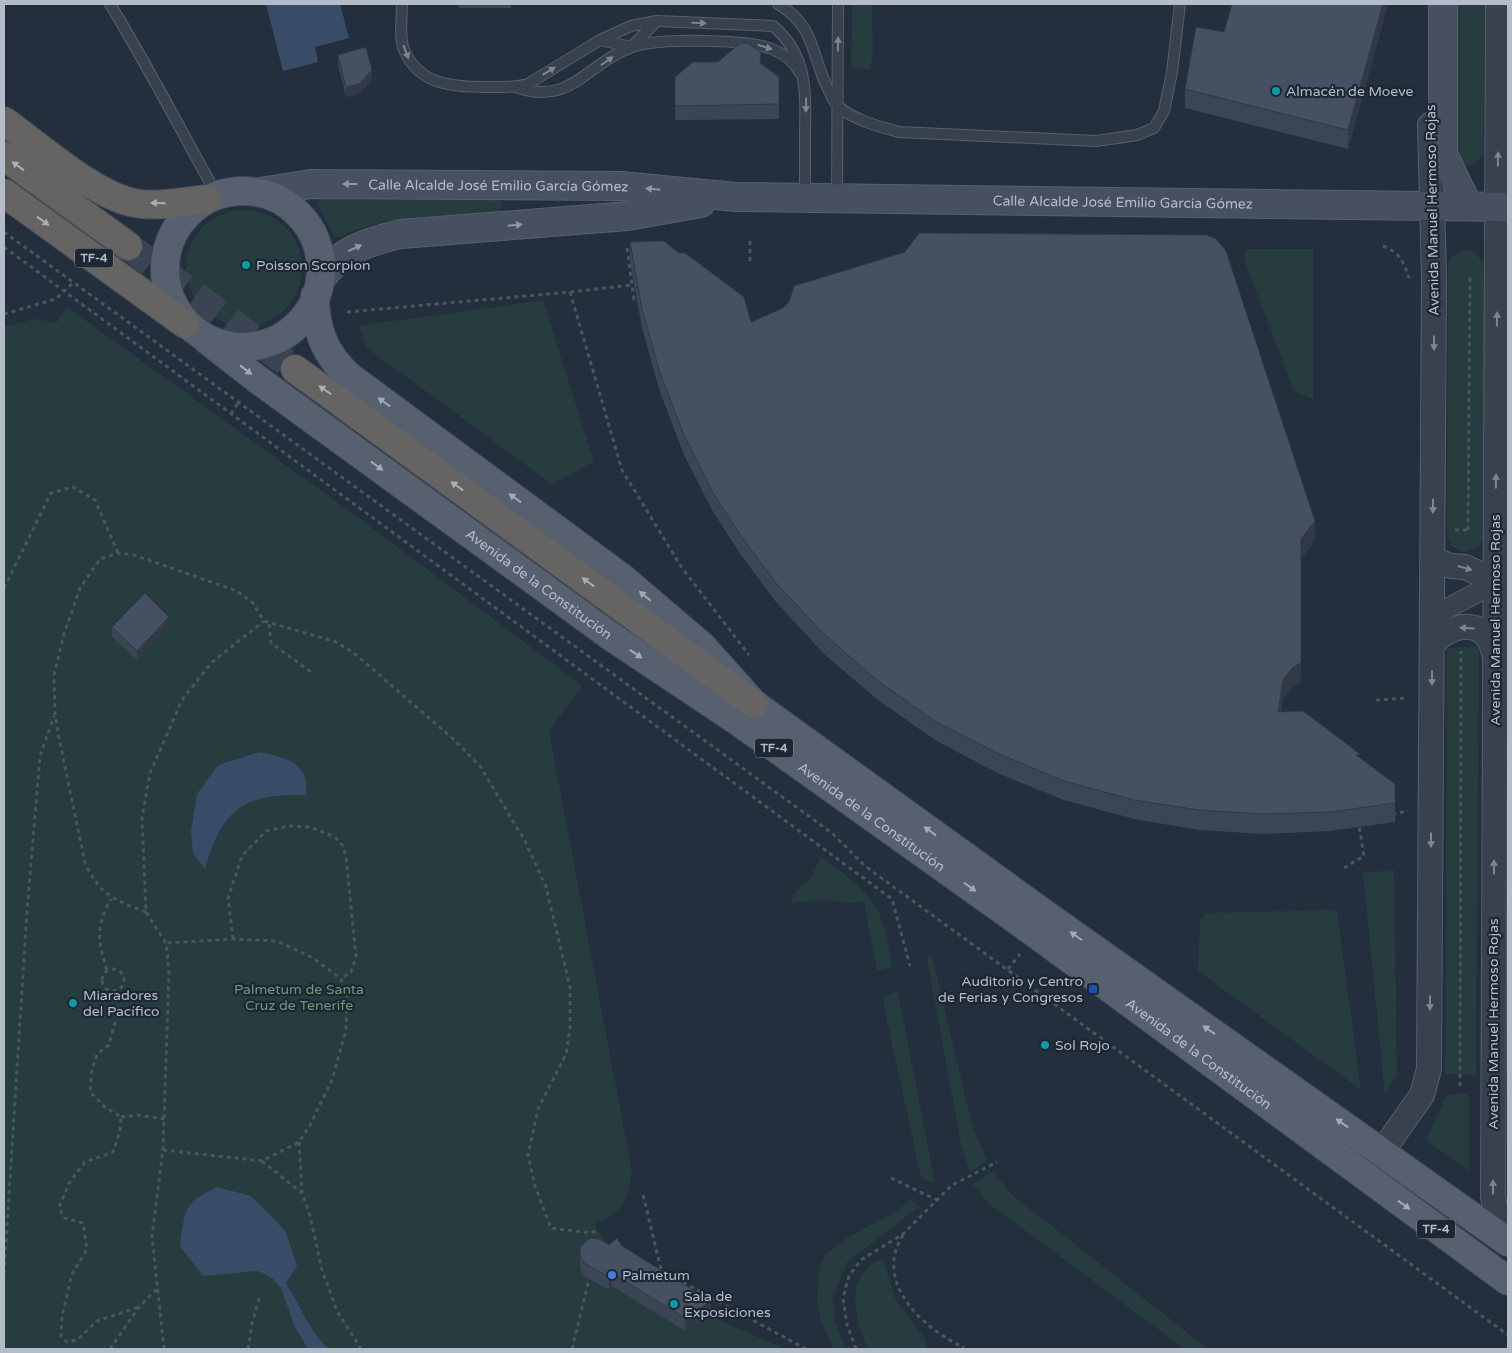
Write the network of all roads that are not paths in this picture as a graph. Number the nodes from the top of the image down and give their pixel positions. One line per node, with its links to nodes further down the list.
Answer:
1 (110, 4): 19 (lane)
2 (402, 4): 12 (lane, one-way to 12)
3 (778, 4): 14 (lane)
4 (838, 4): 14 (lane, one-way to 4)
5 (1180, 4): 14 (lane)
6 (1430, 4): 24 (street, Avenida Manuel Hermoso Rojas)
7 (1443, 4): 23 (main road)
8 (1498, 4): 25 (street, Avenida Manuel Hermoso Rojas, one-way to 8)
9 (657, 21): 10 (lane); 11 (lane); 13 (lane, one-way to 13)
10 (600, 40): 11 (lane); 12 (lane, one-way to 10)
11 (630, 47): 12 (lane, one-way to 11); 13 (lane, one-way to 13)
12 (516, 87)
13 (806, 87): 21 (lane, one-way to 21)
14 (837, 106): 22 (lane)
15 (4, 121): 19 (highway, one-way to 15)
16 (4, 156): 26 (highway, TF-4, one-way to 16)
17 (260, 192): 19 (main road); 20 (main road, Calle Alcalde José Emilio García Gómez, one-way to 17); 27 (main road)
18 (4, 193): 28 (highway, TF-4, one-way to 28)
19 (212, 197): 28 (main road)
20 (736, 197): 21 (main road, Calle Alcalde José Emilio García Gómez); 27 (main road, Calle Alcalde José Emilio García Gómez, one-way to 20)
21 (805, 198): 22 (main road, Calle Alcalde José Emilio García Gómez)
22 (837, 198): 24 (main road, Calle Alcalde José Emilio García Gómez)
23 (1468, 206): 24 (main road, Calle Alcalde José Emilio García Gómez); 25 (main road, Calle Alcalde José Emilio García Gómez)
24 (1432, 207): 32 (street, Avenida Manuel Hermoso Rojas, one-way to 32)
25 (1503, 207): 31 (street, Avenida Manuel Hermoso Rojas, one-way to 25)
26 (128, 246)
27 (317, 288): 29 (main road); 37 (main road, one-way to 27)
28 (185, 324): 29 (main road, TF-4)
29 (207, 340): 40 (main road, Avenida de la Constitución / TF-4, one-way to 40)
30 (295, 369): 37 (highway, Avenida de la Constitución / TF-4, one-way to 30)
31 (1502, 537): 33 (street, Avenida Manuel Hermoso Rojas)
32 (1433, 559): 33 (street, one-way to 33); 34 (street, Avenida Manuel Hermoso Rojas)
33 (1503, 582): 34 (street); 36 (street, Avenida Manuel Hermoso Rojas)
34 (1433, 616): 35 (street, Avenida Manuel Hermoso Rojas)
35 (1432, 645): 36 (street, one-way to 35); 39 (street, Avenida Manuel Hermoso Rojas, one-way to 39)
36 (1494, 653): 38 (street, Avenida Manuel Hermoso Rojas, one-way to 36)
37 (754, 704): 39 (main road, Avenida de la Constitución / TF-4, one-way to 37)
38 (1501, 907): 41 (street, Avenida Manuel Hermoso Rojas, one-way to 38)
39 (1382, 1152): 40 (street, Avenida Manuel Hermoso Rojas); 41 (main road, Avenida de la Constitución / TF-4)
40 (1364, 1177): 42 (main road, Avenida de la Constitución / TF-4, one-way to 42)
41 (1503, 1238)
42 (1508, 1281)

